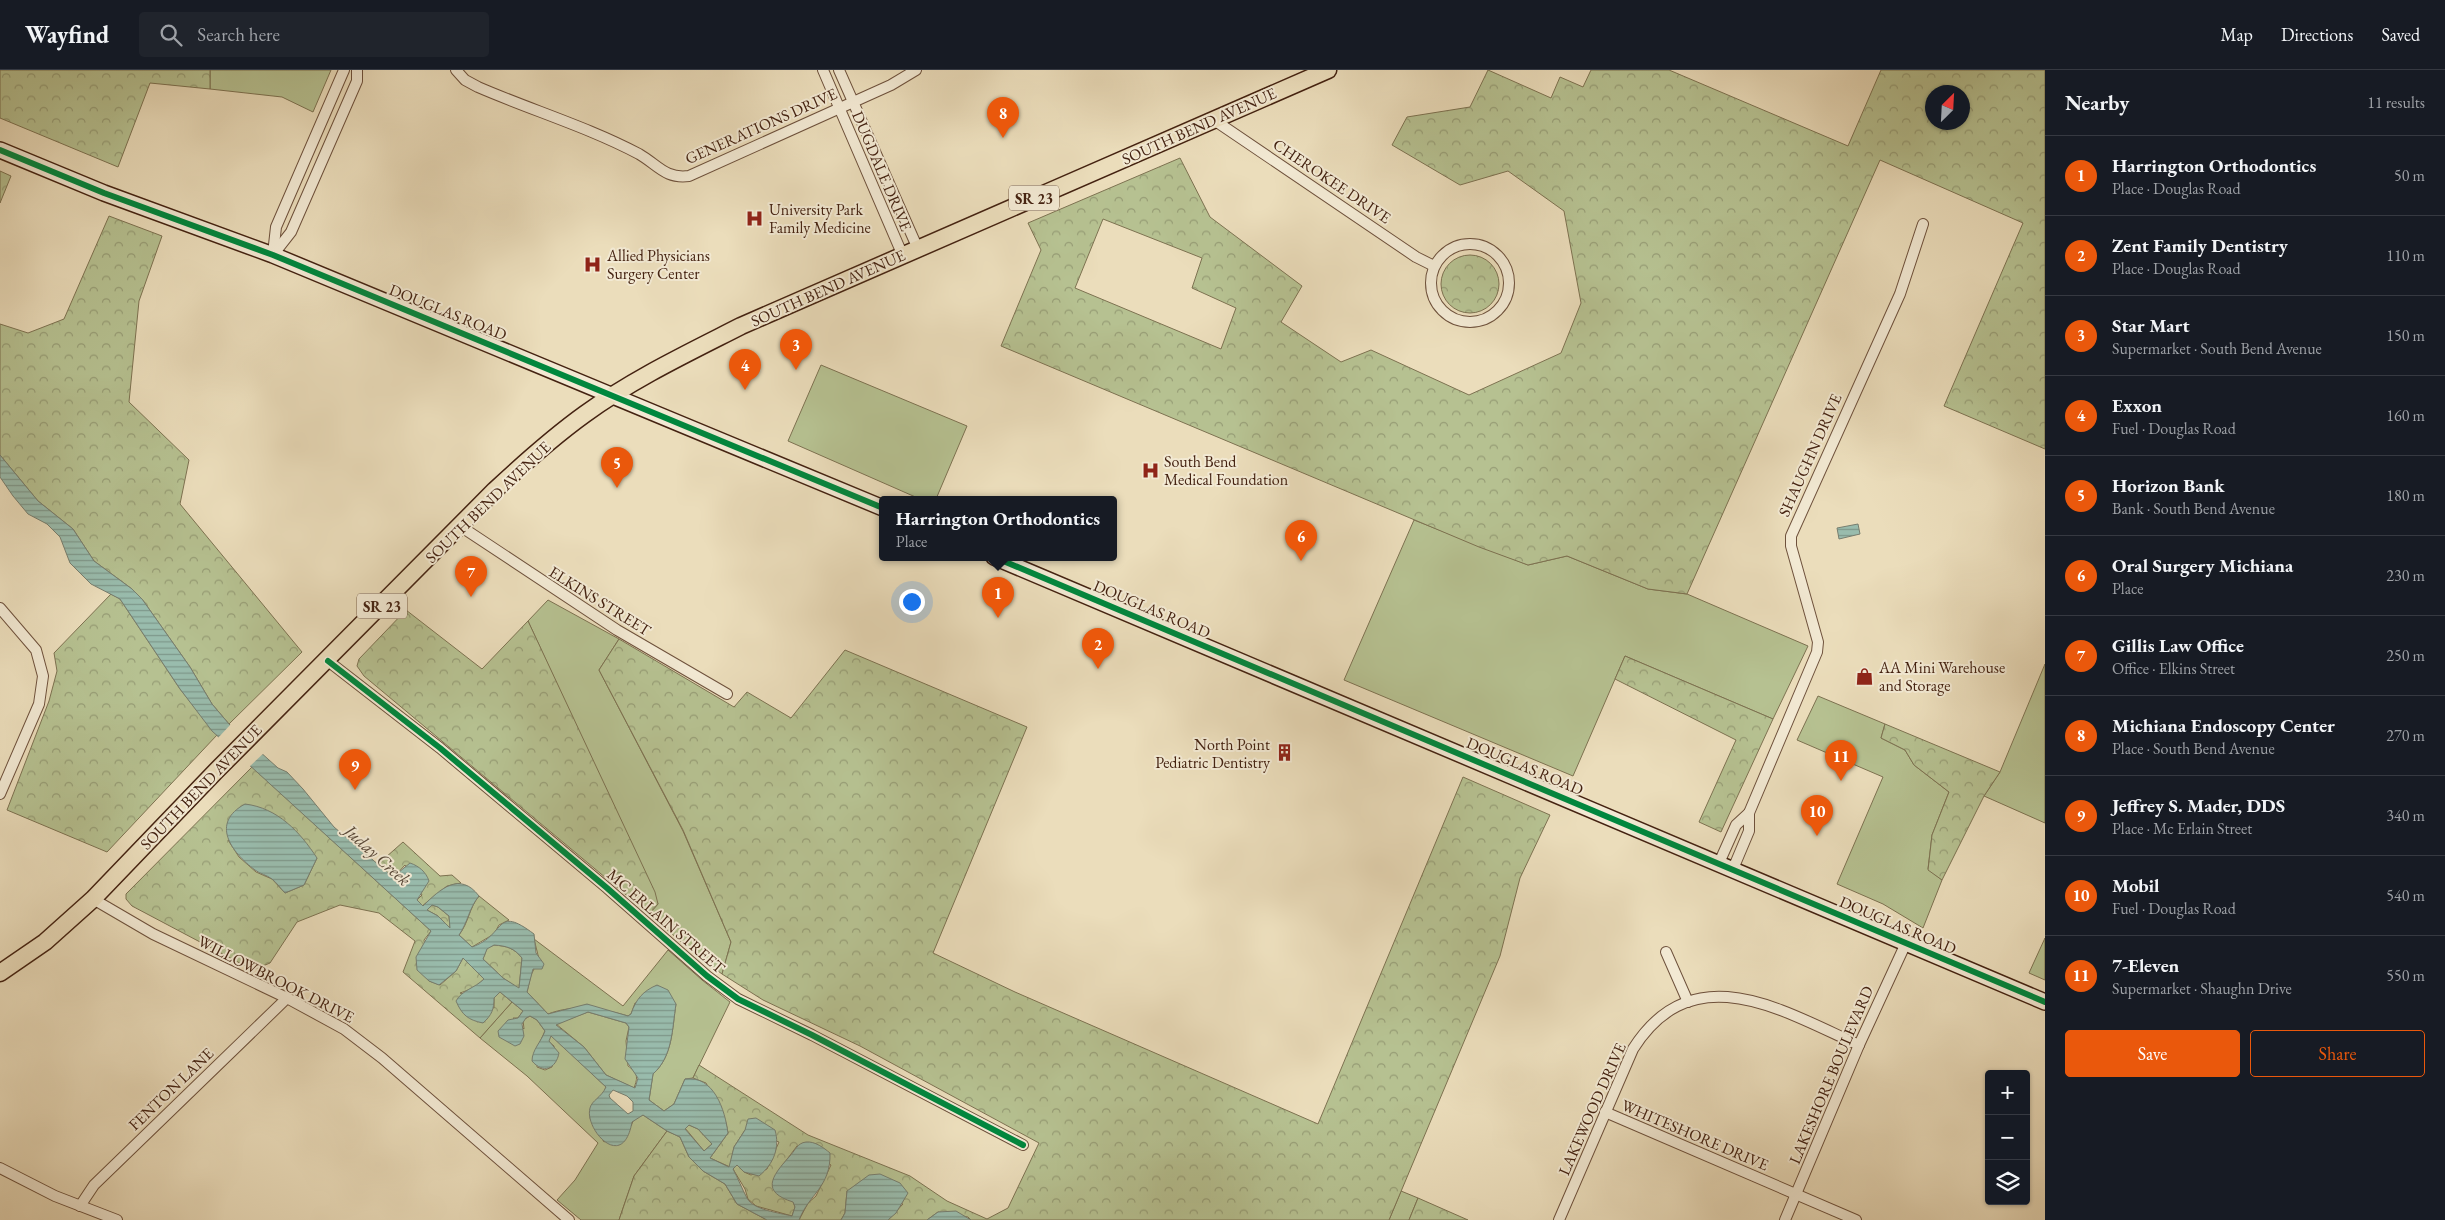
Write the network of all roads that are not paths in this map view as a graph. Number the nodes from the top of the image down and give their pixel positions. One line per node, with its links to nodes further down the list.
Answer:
1 (344, 70): 12 (street)
2 (357, 70): 13 (street)
3 (456, 70): 9 (street, GENERATIONS DRIVE)
4 (823, 70): 9 (street, DUGDALE DRIVE)
5 (839, 70): 8 (street, DUGDALE DRIVE)
6 (916, 70): 8 (street, GENERATIONS DRIVE)
7 (1328, 70): 10 (main road, SOUTH BEND AVENUE / SR 23)
8 (853, 102): 9 (street, GENERATIONS DRIVE); 15 (street, DUGDALE DRIVE)
9 (839, 108): 17 (street, DUGDALE DRIVE)
10 (1214, 120): 15 (main road, SOUTH BEND AVENUE / SR 23); 18 (street, CHEROKEE DRIVE)
11 (0, 150): 16 (street, DOUGLAS ROAD)
12 (305, 158): 13 (street); 16 (street)
13 (319, 164): 16 (street)
14 (1923, 224): 27 (street, SHAUGHN DRIVE)
15 (918, 249): 17 (main road, SOUTH BEND AVENUE / SR 23)
16 (272, 255): 19 (street, DOUGLAS ROAD)
17 (903, 256): 19 (main road, SOUTH BEND AVENUE / SR 23)
18 (1434, 266): 18 (street)
19 (614, 395): 20 (street, DOUGLAS ROAD); 21 (main road, SOUTH BEND AVENUE / SR 23)
20 (879, 506)
21 (460, 526): 24 (main road, SOUTH BEND AVENUE / SR 23); 25 (street, ELKINS STREET)
22 (1003, 561): 28 (street, DOUGLAS ROAD)
23 (0, 608): 26 (street)
24 (328, 661): 29 (main road, SOUTH BEND AVENUE / SR 23); 38 (street, MC ERLAIN STREET)
25 (728, 694)
26 (0, 794)
27 (1749, 814): 28 (street, SHAUGHN DRIVE); 28 (street, SHAUGHN DRIVE)
28 (1726, 866): 30 (street, DOUGLAS ROAD)
29 (93, 899): 32 (main road, SOUTH BEND AVENUE / SR 23); 33 (street, WILLOWBROOK DRIVE)
30 (1906, 943): 35 (street, DOUGLAS ROAD); 36 (street, LAKESHORE BOULEVARD)
31 (1666, 952): 34 (street)
32 (0, 974)
33 (287, 998): 41 (street, FENTON LANE); 44 (street, WILLOWBROOK DRIVE)
34 (1688, 1002): 36 (street, LAKEWOOD DRIVE); 37 (street, LAKEWOOD DRIVE)
35 (2045, 1002)
36 (1859, 1045): 40 (street, LAKESHORE BOULEVARD)
37 (1605, 1112): 40 (street, WHITESHORE DRIVE); 42 (street, LAKEWOOD DRIVE)
38 (1024, 1145)
39 (0, 1168): 41 (street)
40 (1796, 1195): 45 (street, LAKESHORE BOULEVARD); 46 (street, WHITESHORE DRIVE)
41 (80, 1206): 43 (street)
42 (1562, 1219)
43 (117, 1220)
44 (569, 1220)
45 (1785, 1220)
46 (1856, 1220)

